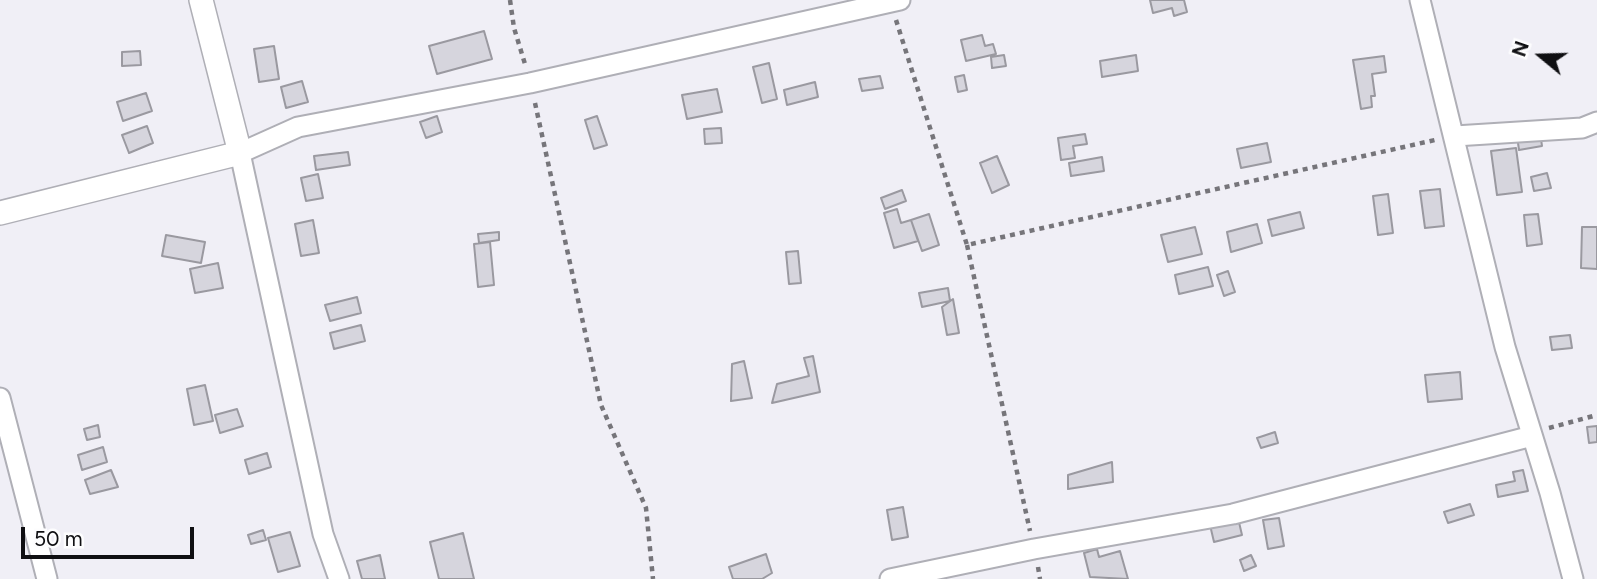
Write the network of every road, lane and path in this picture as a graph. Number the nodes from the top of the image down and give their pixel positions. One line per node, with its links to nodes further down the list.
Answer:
1 (201, 0): 9 (street)
2 (510, 0): 6 (path)
3 (1420, 0): 8 (street)
4 (895, 1): 5 (street); 11 (path)
5 (821, 8): 6 (street)
6 (530, 83): 9 (street); 18 (path)
7 (1597, 122): 8 (street)
8 (1455, 135): 11 (path); 14 (street)
9 (240, 153): 10 (street); 17 (street)
10 (0, 213)
11 (967, 245): 15 (path)
12 (0, 398): 16 (street)
13 (1597, 415): 14 (path)
14 (1532, 436): 15 (street); 20 (street)
15 (1034, 549): 19 (street)
16 (47, 579)
17 (339, 579)
18 (653, 579)
19 (890, 579)
20 (1573, 579)

